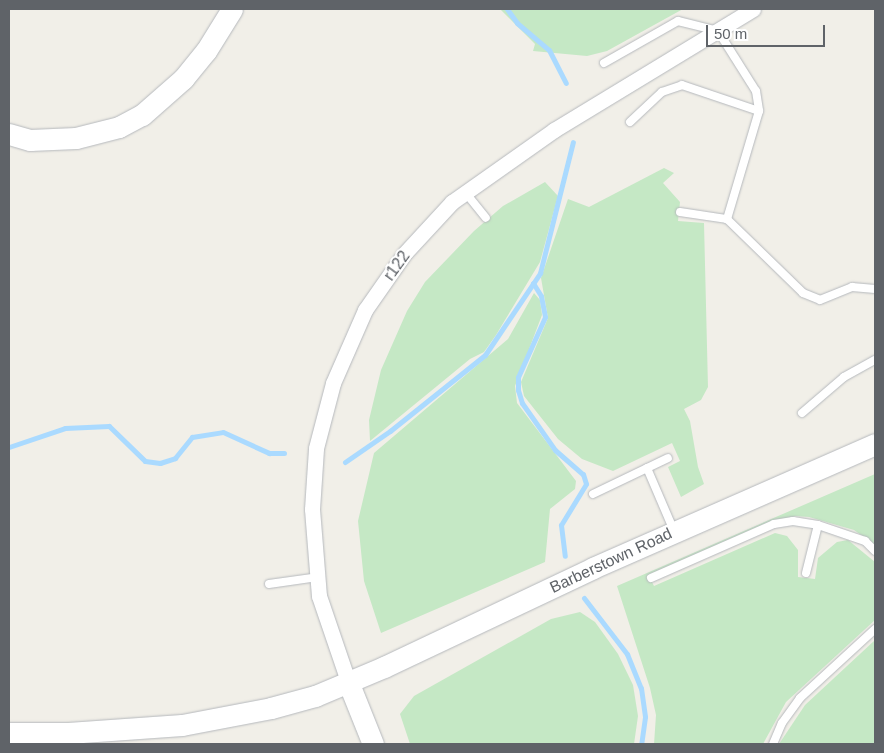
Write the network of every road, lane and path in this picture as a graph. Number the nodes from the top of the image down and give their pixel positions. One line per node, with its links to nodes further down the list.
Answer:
1 (232, 9): 7 (main road)
2 (753, 9): 3 (street, r122)
3 (718, 31): 4 (lane); 5 (lane); 8 (street, r122)
4 (604, 63)
5 (759, 111): 6 (lane); 11 (lane)
6 (630, 122)
7 (9, 134)
8 (465, 192): 10 (lane); 23 (street, r122)
9 (680, 212): 11 (lane)
10 (486, 218)
11 (727, 219): 12 (lane)
12 (875, 289)
13 (875, 360): 14 (lane)
14 (802, 413)
15 (875, 444): 20 (main road, Barberstown Road)
16 (668, 458): 17 (lane)
17 (647, 468): 18 (lane); 20 (lane)
18 (593, 494)
19 (818, 525): 21 (lane); 22 (lane); 24 (lane)
20 (674, 532): 27 (main road, Barberstown Road)
21 (875, 550)
22 (806, 573)
23 (318, 577): 25 (lane); 27 (street, r122)
24 (651, 578)
25 (269, 584)
26 (875, 629): 30 (lane)
27 (349, 684): 28 (main road, Barberstown Road); 29 (main road)
28 (9, 733)
29 (373, 744)
30 (773, 744)

